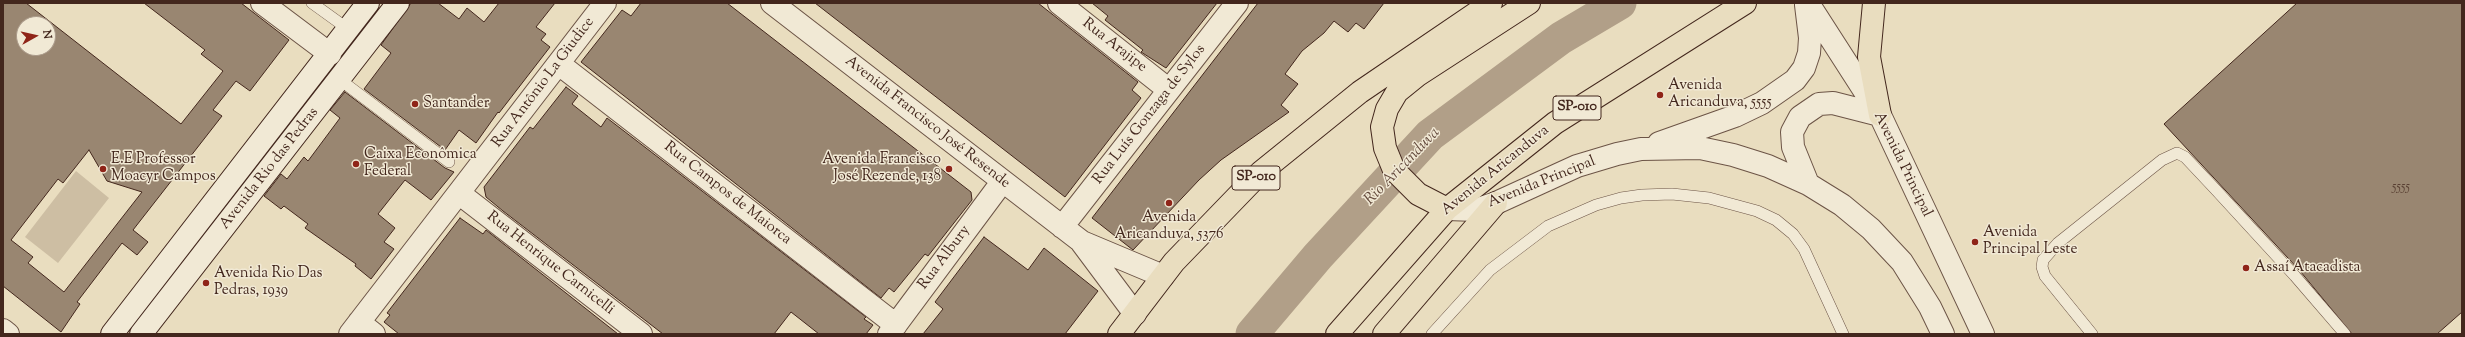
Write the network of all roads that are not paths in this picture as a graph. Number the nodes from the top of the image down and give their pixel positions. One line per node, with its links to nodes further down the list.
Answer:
1 (262, 3): 15 (street)
2 (312, 3): 14 (lane)
3 (368, 3): 14 (street, Avenida Rio das Pedras)
4 (398, 3): 17 (street, Avenida Rio das Pedras)
5 (605, 3): 16 (street, Rua Antônio La Giudice)
6 (772, 3): 22 (street, Avenida Francisco José Resende)
7 (1059, 3): 18 (street, Rua Arajipe)
8 (1237, 3): 18 (street, Rua Luís Gonzaga de Sylos)
9 (1490, 3): 29 (highway, SP-010)
10 (1529, 3): 26 (highway)
11 (1745, 3): 26 (highway, Avenida Aricanduva / SP-010)
12 (1807, 3): 19 (street, Avenida Principal); 20 (street)
13 (1874, 3): 19 (highway)
14 (348, 29): 15 (street, Avenida Rio das Pedras)
15 (330, 54): 35 (street, Avenida Rio das Pedras)
16 (559, 64): 24 (street, Rua Antônio La Giudice); 31 (street, Rua Campos de Maiorca)
17 (339, 79): 21 (lane); 36 (street, Avenida Rio das Pedras)
18 (1169, 90): 27 (street, Rua Luís Gonzaga de Sylos)
19 (1880, 115): 23 (street); 44 (street, Avenida Principal)
20 (1641, 149): 23 (street, Avenida Principal); 25 (street, Avenida Principal)
21 (449, 162)
22 (1002, 182): 27 (street, Avenida Francisco José Resende); 31 (street, Rua Albury)
23 (1808, 184): 43 (street, Avenida Principal)
24 (460, 194): 33 (street, Rua Antônio La Giudice); 37 (street, Rua Henrique Carnicelli)
25 (1496, 203): 26 (street, Avenida Principal); 40 (highway)
26 (1438, 205): 39 (highway, Avenida Aricanduva / SP-010)
27 (1062, 227): 28 (street, Avenida Francisco José Resende)
28 (1082, 242): 29 (street, Avenida Francisco José Resende); 30 (street, Avenida Francisco José Resende)
29 (1163, 276): 30 (highway, SP-010)
30 (1135, 314): 38 (highway, SP-010)
31 (892, 329)
32 (3, 330): 34 (street)
33 (361, 330)
34 (8, 334)
35 (112, 334)
36 (141, 334)
37 (641, 334)
38 (1119, 334)
39 (1337, 334)
40 (1384, 334)
41 (1432, 334): 42 (lane)
42 (1842, 334)
43 (1943, 334)
44 (1983, 334)
45 (2092, 334): 46 (lane)
46 (2345, 334)

